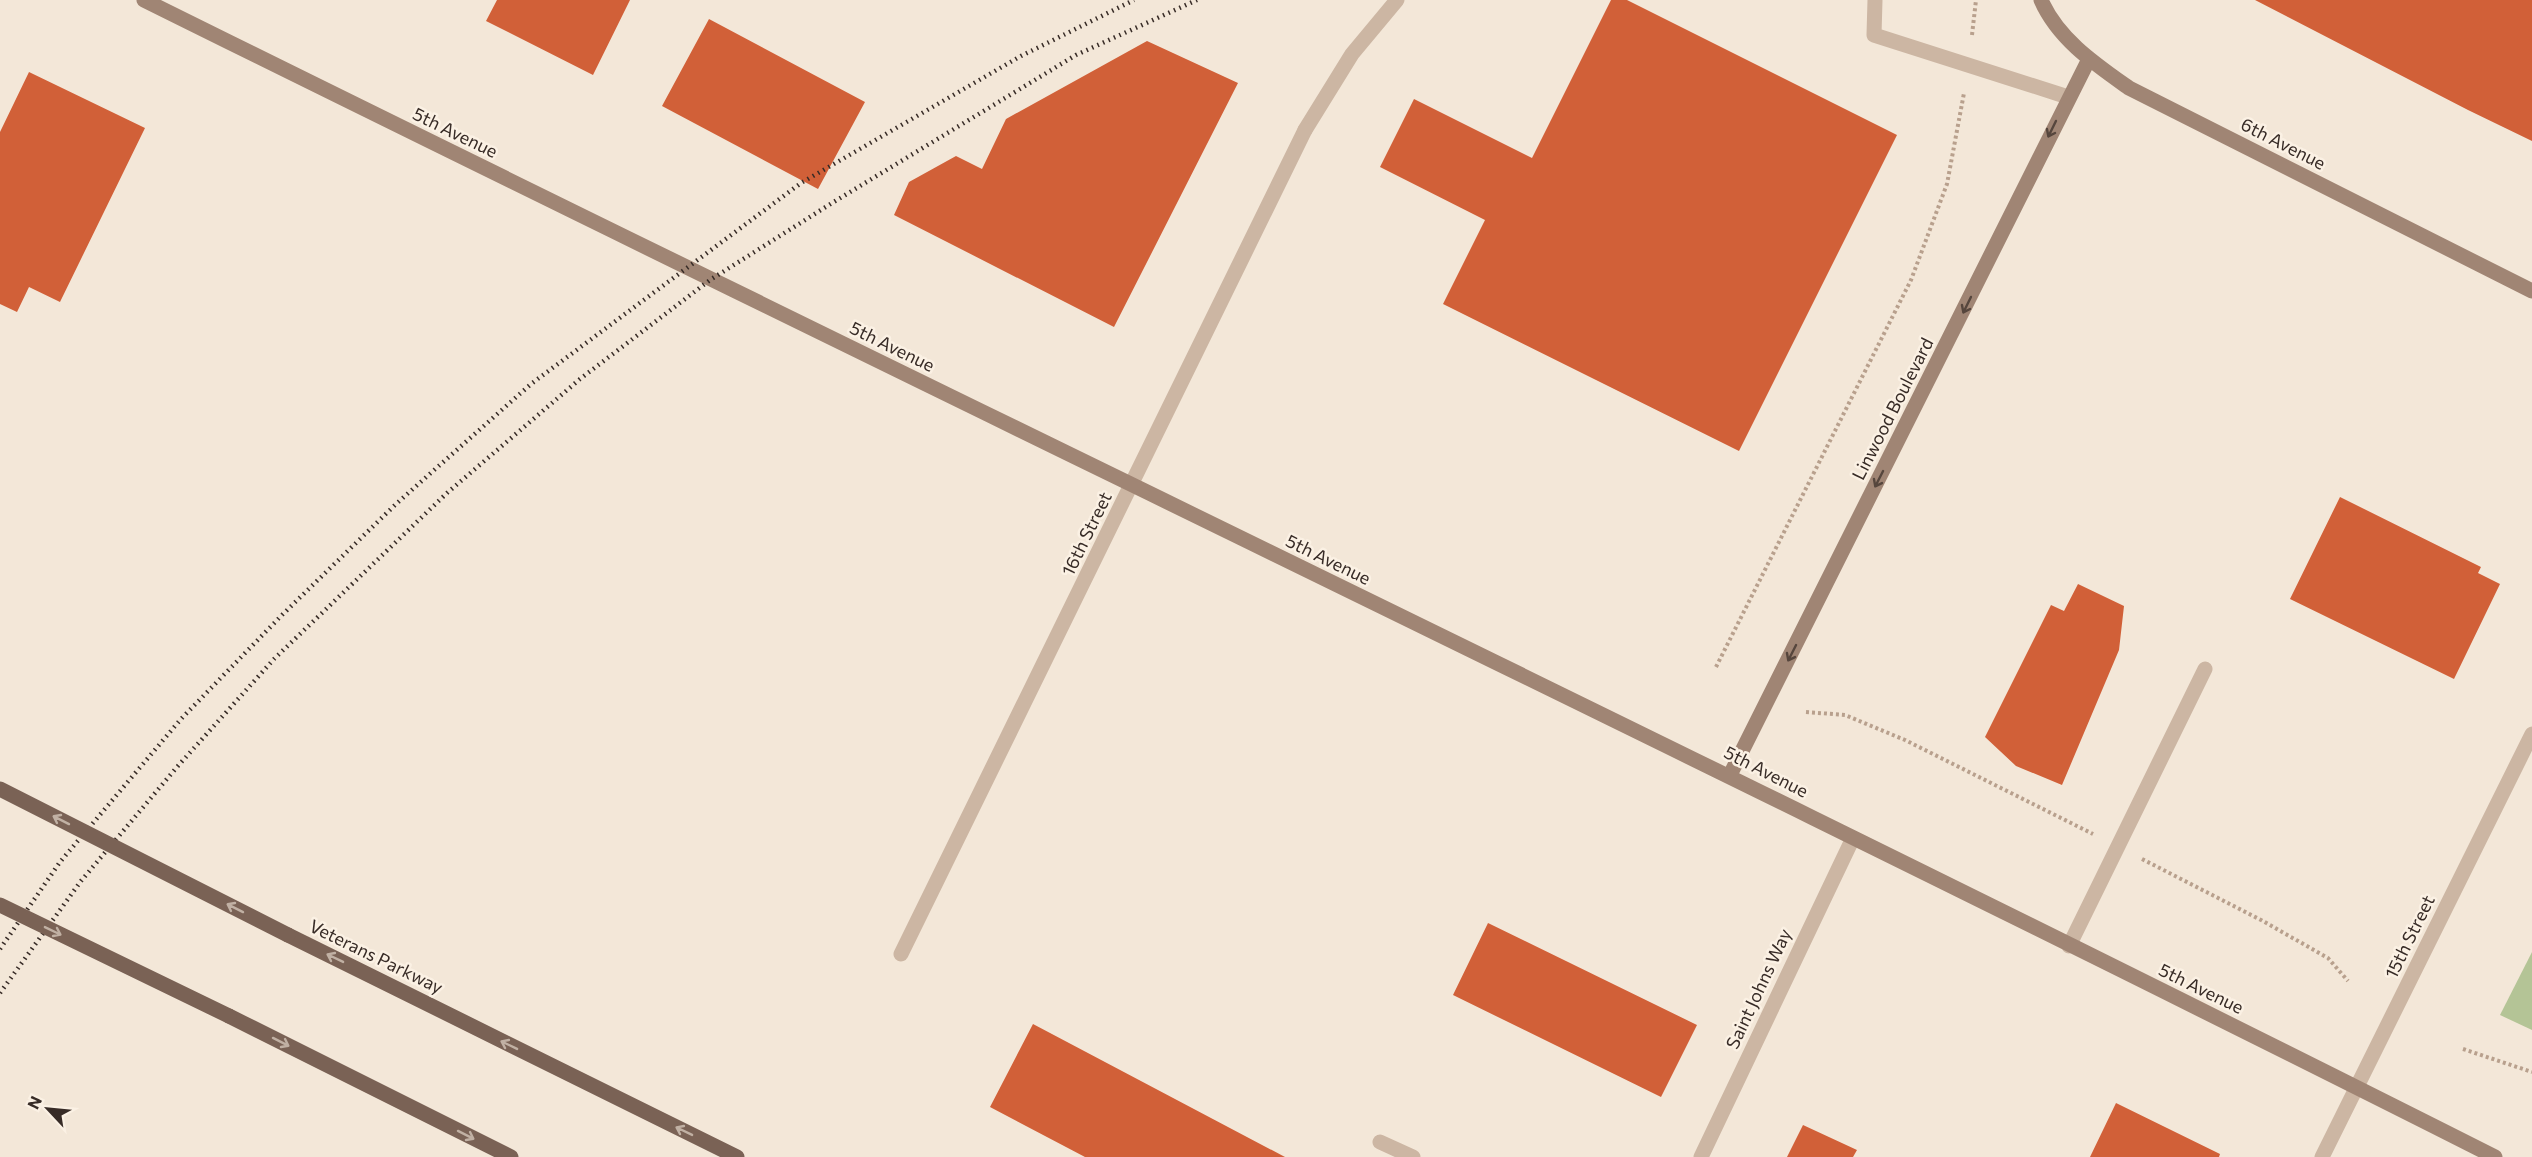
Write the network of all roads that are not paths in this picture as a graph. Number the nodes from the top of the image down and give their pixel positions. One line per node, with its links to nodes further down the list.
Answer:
1 (144, 0): 8 (street, 5th Avenue)
2 (1397, 0): 8 (street, 16th Street)
3 (1875, 0): 6 (street)
4 (2041, 0): 5 (street, 6th Avenue)
5 (2089, 59): 6 (street, Linwood Boulevard); 7 (street, 6th Avenue)
6 (2068, 96): 11 (street, Linwood Boulevard, one-way to 11)
7 (2532, 291)
8 (1132, 487): 11 (street, 5th Avenue); 16 (street, 16th Street)
9 (2205, 669): 15 (street)
10 (2532, 734): 17 (street, 15th Street)
11 (1730, 776): 13 (street, 5th Avenue)
12 (0, 789): 20 (main road, Veterans Parkway, one-way to 12, bridge)
13 (1853, 838): 15 (street, 5th Avenue); 22 (street, Saint Johns Way)
14 (0, 906): 19 (main road, one-way to 19, bridge)
15 (2069, 946): 17 (street, 5th Avenue)
16 (901, 954)
17 (2357, 1087): 23 (street, 15th Street); 24 (street, 5th Avenue)
18 (1380, 1142): 21 (street)
19 (511, 1157)
20 (737, 1157)
21 (1413, 1157)
22 (1701, 1157)
23 (2322, 1157)
24 (2495, 1157)

